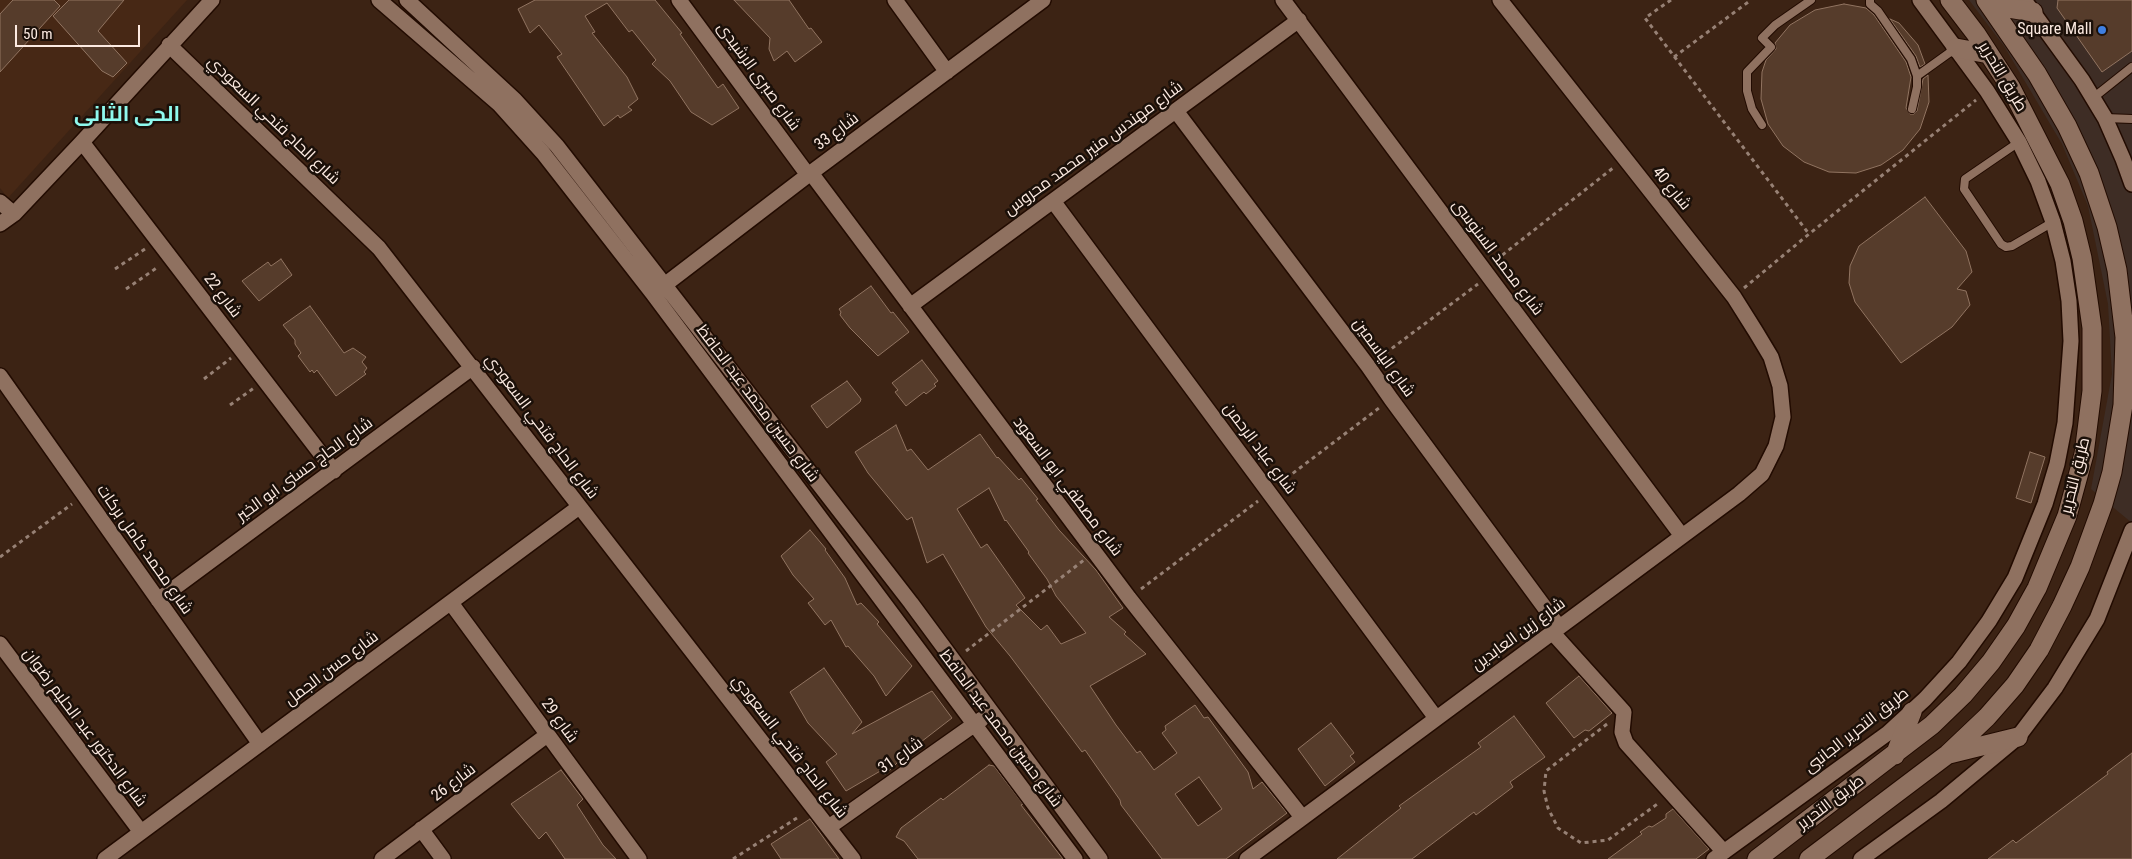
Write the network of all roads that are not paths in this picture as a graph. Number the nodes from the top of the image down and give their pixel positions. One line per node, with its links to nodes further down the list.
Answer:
1 (212, 0): 16 (street)
2 (379, 0): 38 (street, شارع حسين محمد عبد الحافظ)
3 (406, 0): 37 (street, شارع حسين محمد عبد الحافظ)
4 (679, 0): 30 (street, شارع صبرى الرشيدى)
5 (895, 0): 20 (street)
6 (1043, 0): 20 (street, شارع 33)
7 (1283, 0): 15 (street, شارع محمد السنوسى)
8 (1500, 0): 42 (street, شارع 40)
9 (1811, 0): 27 (lane)
10 (1870, 0): 21 (lane)
11 (1920, 0): 17 (street, طريق التحرير الجانبى)
12 (1950, 0): 18 (street, طريق التحرير)
13 (1988, 2): 14 (street); 59 (street, طريق التحرير)
14 (2028, 6): 22 (street)
15 (1298, 20): 24 (street, شارع مهندس منير محمد محروس); 46 (street, شارع محمد السنوسى)
16 (169, 45): 28 (street); 40 (street, شارع الحاج فتحي السعودي)
17 (1956, 48): 18 (street); 21 (lane); 29 (street, طريق التحرير الجانبى)
18 (1989, 54): 60 (street, طريق التحرير)
19 (2132, 67): 22 (lane)
20 (947, 72): 30 (street, شارع 33)
21 (1917, 76): 23 (lane)
22 (2093, 98): 25 (street)
23 (1912, 109)
24 (1176, 110): 32 (street, شارع مهندس منير محمد محروس); 50 (street, شارع الياسمين)
25 (2105, 118): 26 (lane); 31 (street)
26 (2132, 119)
27 (1762, 125)
28 (82, 142): 34 (street); 43 (street, شارع 22)
29 (2019, 142): 35 (street, طريق التحرير الجانبى); 35 (lane)
30 (810, 174): 37 (street, شارع 33); 39 (street, شارع مصطفي ابو السعود)
31 (2132, 184)
32 (1053, 201): 39 (street, شارع مهندس منير محمد محروس); 54 (street, شارع عباد الرحمن)
33 (0, 202): 34 (street)
34 (14, 214): 36 (street)
35 (2053, 222): 53 (street, طريق التحرير الجانبى)
36 (0, 224)
37 (665, 284): 38 (street, شارع 33); 52 (street, شارع حسين محمد عبد الحافظ)
38 (653, 294): 55 (street, شارع حسين محمد عبد الحافظ)
39 (910, 306): 62 (street, شارع مصطفي ابو السعود)
40 (473, 367): 43 (street, شارع الحاج حسنى ابو الخير); 44 (street, شارع الحاج فتحي السعودي)
41 (0, 376): 48 (street, شارع محمد كامل بركات)
42 (1783, 416): 46 (street, شارع زين العابدين)
43 (334, 471): 48 (street, شارع الحاج حسنى ابو الخير)
44 (580, 507): 49 (street, شارع حسن الجمل); 64 (street, شارع الحاج فتحي السعودي)
45 (2132, 530): 47 (street)
46 (1682, 536): 50 (street, شارع زين العابدين)
47 (2130, 547): 57 (street)
48 (158, 600): 58 (street, شارع محمد كامل بركات)
49 (451, 603): 56 (street, شارع 29); 58 (street, شارع حسن الجمل)
50 (1556, 629): 54 (street, شارع زين العابدين); 68 (street, شارع الياسمين)
51 (0, 644): 67 (street, شارع الدكتور عبد الحليم رضوان)
52 (991, 712): 55 (street, شارع 31); 76 (street, شارع حسين محمد عبد الحافظ)
53 (1912, 712): 60 (street); 68 (street, طريق التحرير الجانبى)
54 (1436, 718): 62 (street, شارع زين العابدين)
55 (976, 725): 64 (street, شارع 31); 75 (street, شارع حسين محمد عبد الحافظ)
56 (547, 735): 65 (street, شارع 26); 73 (street, شارع 29)
57 (2018, 737): 59 (street); 79 (street)
58 (260, 744): 67 (street, شارع حسن الجمل)
59 (1948, 754): 63 (street, طريق التحرير)
60 (1895, 755): 61 (street, طريق التحرير)
61 (1840, 797): 63 (street); 66 (street, طريق التحرير)
62 (1302, 817): 77 (street, شارع زين العابدين)
63 (1859, 821): 69 (street, طريق التحرير)
64 (829, 827): 74 (street, شارع الحاج فتحي السعودي)
65 (422, 829): 71 (street, شارع 26); 72 (street)
66 (1795, 831): 69 (street); 78 (street, طريق التحرير)
67 (141, 832): 70 (street, شارع حسن الجمل)
68 (1719, 855)
69 (1812, 856)
70 (105, 859)
71 (382, 859)
72 (443, 859)
73 (639, 859)
74 (853, 859)
75 (1075, 859)
76 (1100, 859)
77 (1247, 859)
78 (1757, 859)
79 (1861, 859)

